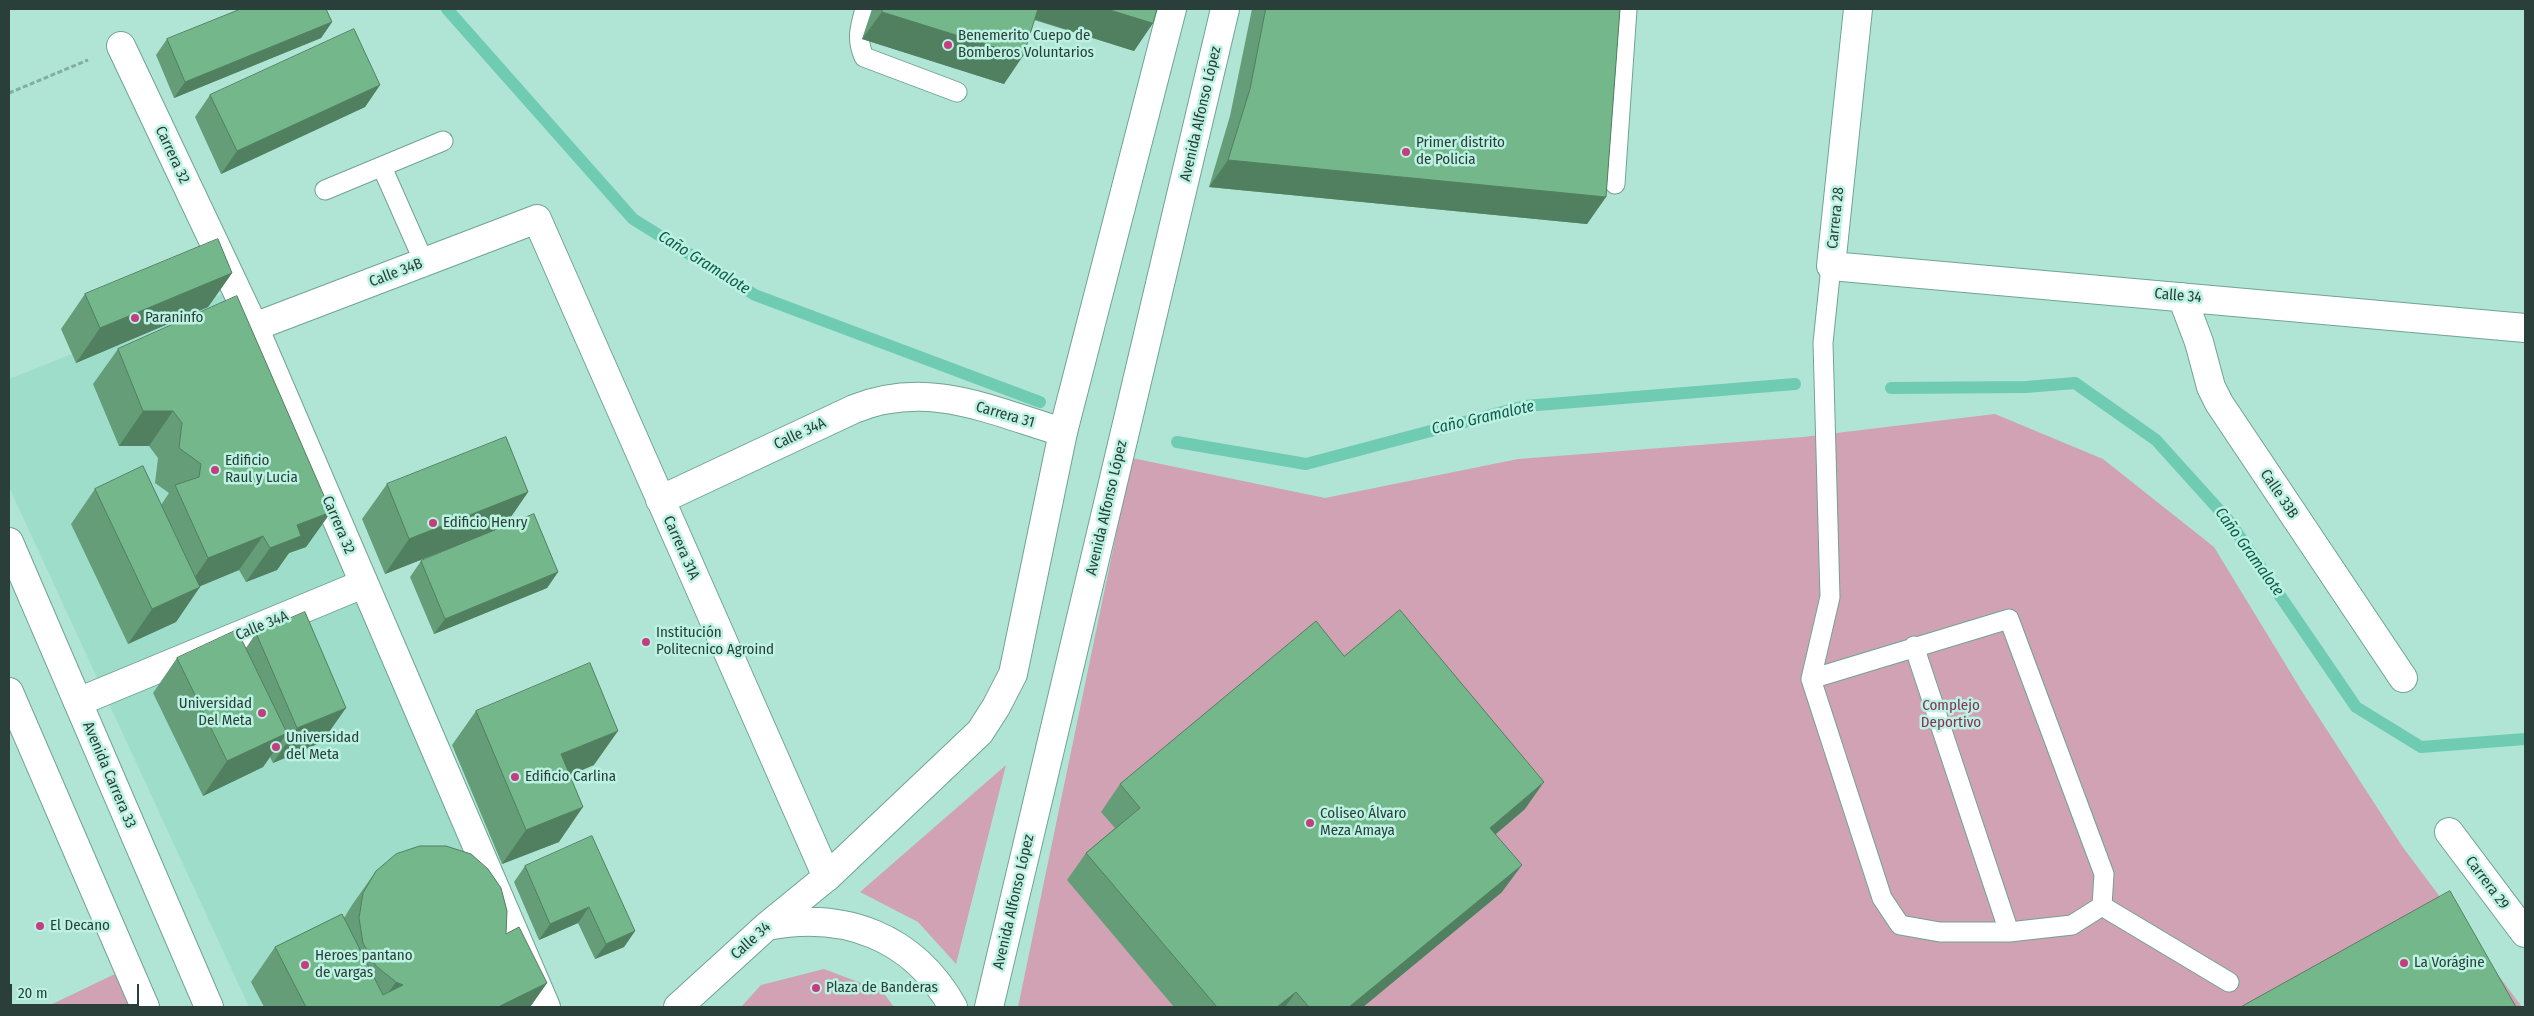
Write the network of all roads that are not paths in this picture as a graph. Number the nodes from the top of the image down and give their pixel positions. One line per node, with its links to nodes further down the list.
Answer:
1 (865, 9): 7 (lane)
2 (1172, 9): 19 (street)
3 (1226, 9): 40 (street, Avenida Alfonso López)
4 (1627, 9): 10 (lane)
5 (1858, 9): 14 (street, Carrera 28)
6 (121, 46): 16 (street, Carrera 32)
7 (957, 92)
8 (444, 141): 9 (lane)
9 (382, 166): 11 (lane); 13 (lane)
10 (1616, 184)
11 (325, 190)
12 (537, 219): 13 (street, Calle 34B); 20 (street, Carrera 31A)
13 (424, 262): 16 (street, Calle 34B)
14 (1831, 266): 15 (street, Calle 34); 25 (lane, Carrera 28)
15 (2182, 296): 17 (street, Calle 34); 24 (street, Calle 33B)
16 (254, 327): 22 (street, Carrera 32)
17 (2525, 328)
18 (946, 398): 19 (street, Carrera 31); 20 (street, Calle 34A)
19 (1063, 432): 29 (street)
20 (660, 500): 29 (street, Carrera 31A)
21 (9, 542): 27 (street, Avenida Carrera 33)
22 (363, 584): 27 (street, Calle 34A); 37 (street, Carrera 32)
23 (1914, 646): 25 (lane); 30 (lane); 32 (lane)
24 (2403, 678)
25 (1811, 679): 32 (lane)
26 (9, 692): 35 (street)
27 (78, 702): 36 (street, Avenida Carrera 33)
28 (2449, 832): 33 (street, Carrera 29)
29 (827, 877): 31 (street, Calle 34)
30 (2102, 906): 32 (lane); 34 (lane)
31 (767, 926): 38 (street, Calle 34); 39 (street)
32 (2008, 932)
33 (2525, 933)
34 (2230, 982)
35 (145, 1007)
36 (209, 1007)
37 (546, 1007)
38 (678, 1007)
39 (952, 1007)
40 (989, 1007)

